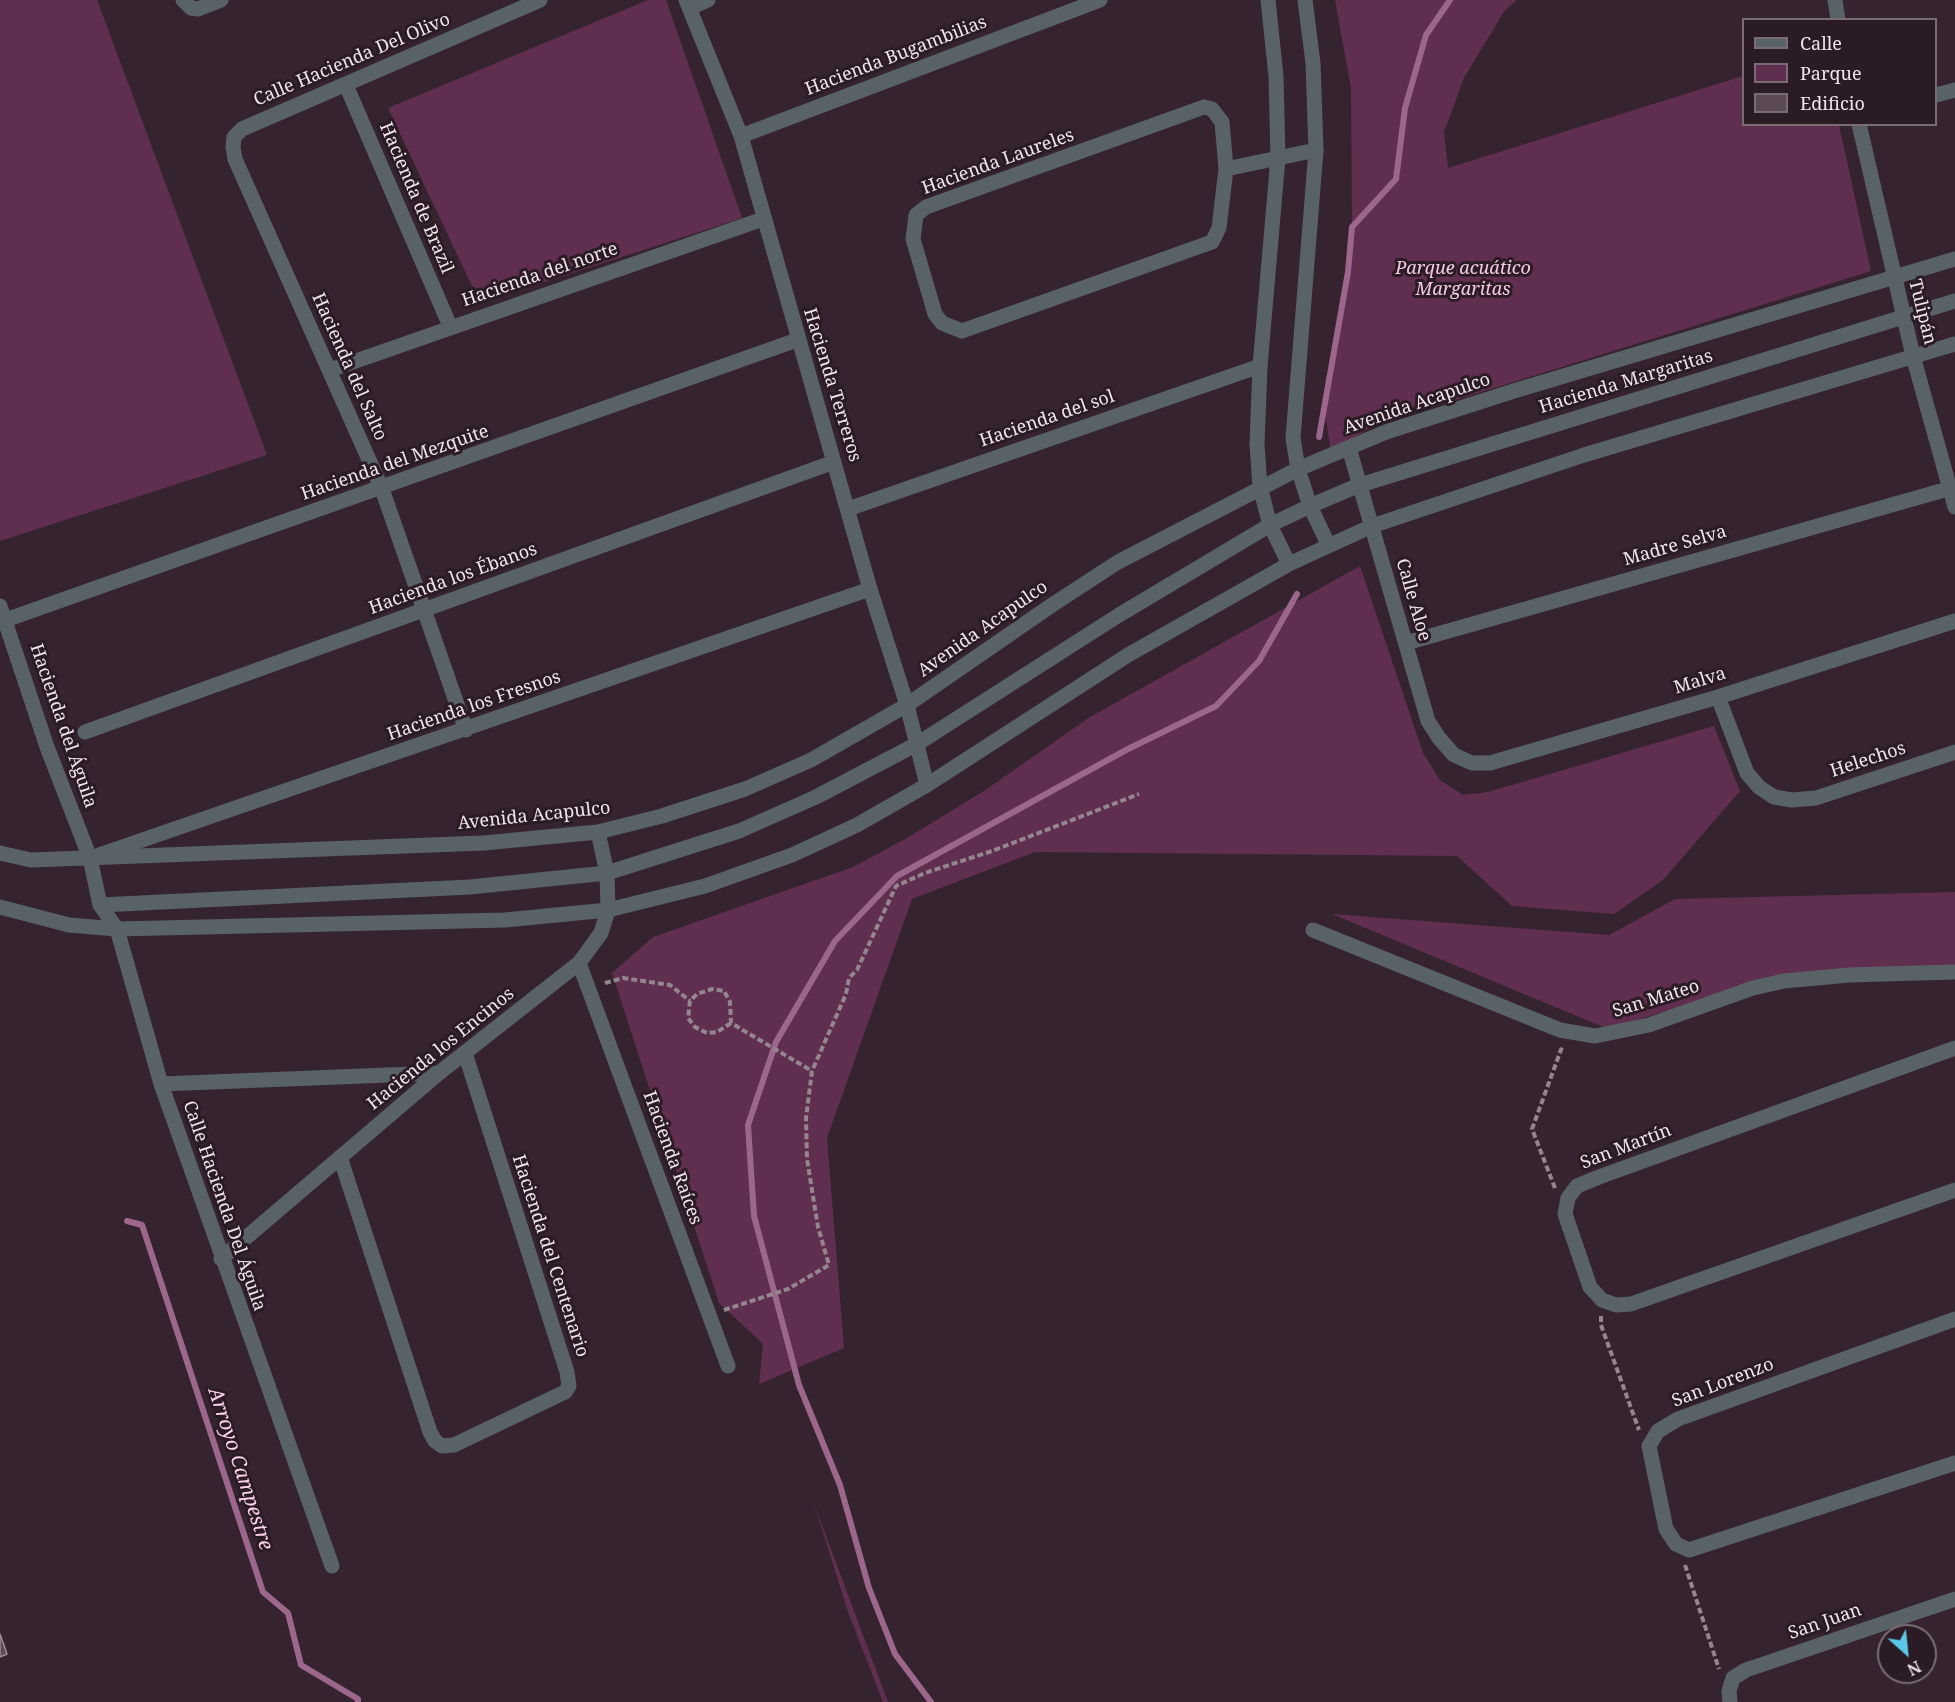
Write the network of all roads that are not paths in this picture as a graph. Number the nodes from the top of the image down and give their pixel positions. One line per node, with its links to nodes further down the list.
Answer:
1 (183, 0): 2 (street)
2 (220, 0)
3 (540, 0): 11 (street, Calle Hacienda Del Olivo)
4 (708, 0): 9 (street)
5 (1100, 0): 15 (street, Hacienda Bugambilias)
6 (1268, 0): 17 (street)
7 (1305, 0): 16 (street)
8 (1835, 0): 10 (street)
9 (688, 4): 15 (street, Hacienda Terreros)
10 (1838, 18)
11 (346, 85): 18 (street, Calle Hacienda Del Olivo); 25 (street, Hacienda de Brazil)
12 (1955, 90): 13 (street)
13 (1937, 94)
14 (1859, 126): 22 (street, Tulipán)
15 (741, 136): 20 (street, Hacienda Terreros)
16 (1316, 150): 17 (street); 33 (street)
17 (1278, 158): 19 (street); 29 (street)
18 (235, 159): 30 (street, Hacienda del Salto)
19 (1226, 169): 19 (street, Hacienda Laureles)
20 (763, 219): 25 (street, Hacienda del norte); 26 (street, Hacienda Terreros)
21 (1955, 259): 22 (street, Avenida Acapulco)
22 (1893, 278): 24 (street, Tulipán); 31 (street, Avenida Acapulco)
23 (1955, 301): 24 (street, Hacienda Margaritas)
24 (1903, 316): 28 (street, Tulipán); 34 (street, Hacienda Margaritas)
25 (450, 326): 30 (street, Hacienda del norte)
26 (797, 340): 32 (street, Hacienda Terreros); 37 (street, Hacienda del Mezquite)
27 (1955, 344): 28 (street)
28 (1913, 357): 36 (street, Tulipán); 42 (street)
29 (1260, 366): 35 (street); 40 (street, Hacienda del sol)
30 (330, 370): 37 (street, Hacienda del Salto)
31 (1349, 448): 33 (street, Avenida Acapulco); 34 (street, Calle Aloe)
32 (834, 462): 40 (street, Hacienda Terreros); 46 (street, Hacienda los Ébanos)
33 (1298, 469): 35 (street, Avenida Acapulco); 38 (street)
34 (1358, 486): 38 (street, Hacienda Margaritas); 42 (street, Calle Aloe)
35 (1260, 487): 41 (street); 51 (street, Avenida Acapulco)
36 (1952, 488): 39 (street, Tulipán); 49 (street, Madre Selva)
37 (382, 489): 46 (street, Hacienda del Salto); 47 (street, Hacienda del Mezquite)
38 (1310, 506): 41 (street, Hacienda Margaritas); 43 (street)
39 (1955, 507)
40 (848, 509): 45 (street, Hacienda Terreros)
41 (1270, 525): 44 (street); 54 (street)
42 (1372, 526): 43 (street); 49 (street, Calle Aloe)
43 (1328, 544): 44 (street)
44 (1289, 564): 57 (street)
45 (870, 589): 51 (street, Hacienda Terreros); 52 (street, Hacienda los Fresnos)
46 (424, 610): 52 (street, Hacienda del Salto); 53 (street, Hacienda los Ébanos)
47 (2, 616): 60 (street, Hacienda del Águila)
48 (1955, 621): 50 (street, Malva)
49 (1406, 643): 56 (street, Calle Aloe)
50 (1718, 697): 55 (street, Helechos); 56 (street, Malva)
51 (907, 705): 54 (street, Hacienda Terreros); 58 (street, Avenida Acapulco)
52 (466, 730): 60 (street, Hacienda los Fresnos)
53 (85, 732)
54 (917, 744): 57 (street, Hacienda Terreros); 61 (street)
55 (1955, 752)
56 (1454, 755)
57 (927, 785): 64 (street)
58 (598, 832): 60 (street, Avenida Acapulco); 61 (street, Hacienda los Encinos)
59 (0, 853): 60 (street, Avenida Acapulco)
60 (90, 858): 62 (street, Calle Hacienda Del Águila)
61 (607, 873): 62 (street); 64 (street, Hacienda los Encinos)
62 (100, 905): 65 (street, Calle Hacienda Del Águila)
63 (0, 907): 65 (street)
64 (608, 910): 65 (street); 67 (street, Hacienda los Encinos)
65 (117, 929): 72 (street, Calle Hacienda Del Águila)
66 (1313, 930): 68 (street, San Mateo)
67 (579, 963): 70 (street, Hacienda los Encinos); 77 (street, Hacienda Raíces)
68 (1955, 972)
69 (1955, 1048): 74 (street, San Martín)
70 (465, 1053): 71 (street, Hacienda los Encinos); 73 (street, Hacienda del Centenario)
71 (439, 1073): 72 (street); 73 (street, Hacienda los Encinos)
72 (161, 1084): 75 (street, Calle Hacienda Del Águila)
73 (340, 1157): 75 (street, Hacienda los Encinos)
74 (1955, 1190)
75 (221, 1259): 79 (street, Calle Hacienda Del Águila)
76 (1955, 1319): 78 (street, San Lorenzo)
77 (728, 1366)
78 (1955, 1463)
79 (332, 1566)
80 (1955, 1599): 81 (street, San Juan)
81 (1730, 1702)

